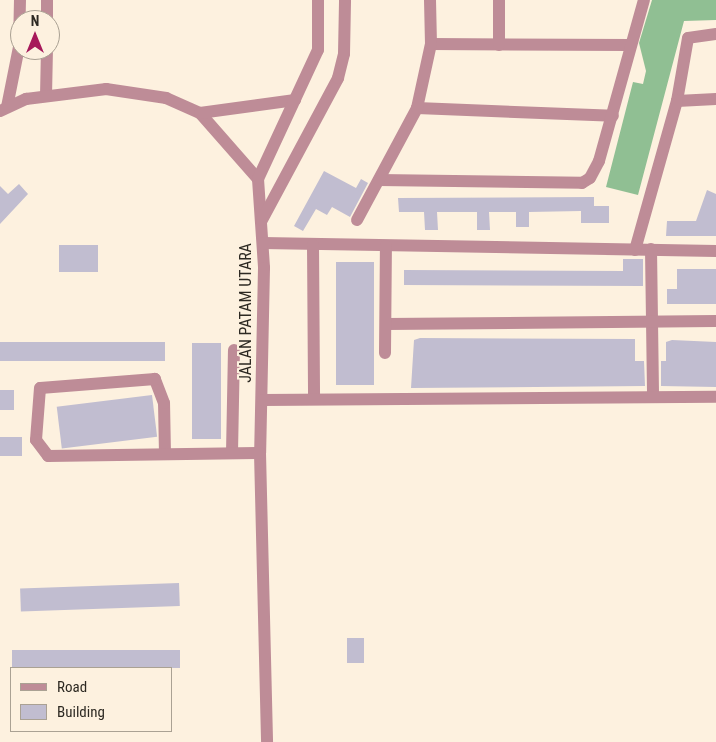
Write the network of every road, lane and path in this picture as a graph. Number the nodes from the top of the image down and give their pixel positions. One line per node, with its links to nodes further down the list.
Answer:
1 (20, 0): 17 (street)
2 (318, 0): 13 (street)
3 (345, 0): 23 (street)
4 (430, 0): 8 (street)
5 (500, 0): 10 (street)
6 (644, 0): 9 (street)
7 (716, 34): 15 (street)
8 (431, 44): 10 (street); 16 (street)
9 (630, 44): 10 (street); 19 (street)
10 (499, 45)
11 (47, 60): 12 (street)
12 (46, 96): 17 (street); 18 (street)
13 (295, 100): 18 (street); 20 (street)
14 (716, 100): 15 (street)
15 (677, 101): 28 (street)
16 (417, 108): 19 (street); 21 (street)
17 (4, 109)
18 (200, 112): 20 (street)
19 (613, 116): 21 (street)
20 (258, 179): 23 (street, JALAN PATAM UTARA)
21 (379, 180): 22 (street)
22 (357, 220)
23 (260, 224): 24 (street, JALAN PATAM UTARA)
24 (263, 243): 25 (street); 38 (street, JALAN PATAM UTARA)
25 (313, 245): 26 (street); 37 (street)
26 (386, 246): 28 (street); 32 (street)
27 (651, 249): 28 (street); 29 (street); 30 (street)
28 (635, 250)
29 (716, 251)
30 (652, 320): 31 (street); 32 (street); 35 (street)
31 (716, 321)
32 (386, 324): 34 (street)
33 (234, 350): 39 (street)
34 (385, 353)
35 (653, 397): 36 (street); 37 (street)
36 (716, 397)
37 (314, 399): 38 (street)
38 (263, 400): 40 (street, JALAN PATAM UTARA)
39 (232, 453): 40 (street); 41 (street)
40 (260, 453): 42 (street, JALAN PATAM UTARA)
41 (165, 454): 41 (street)
42 (267, 742)

